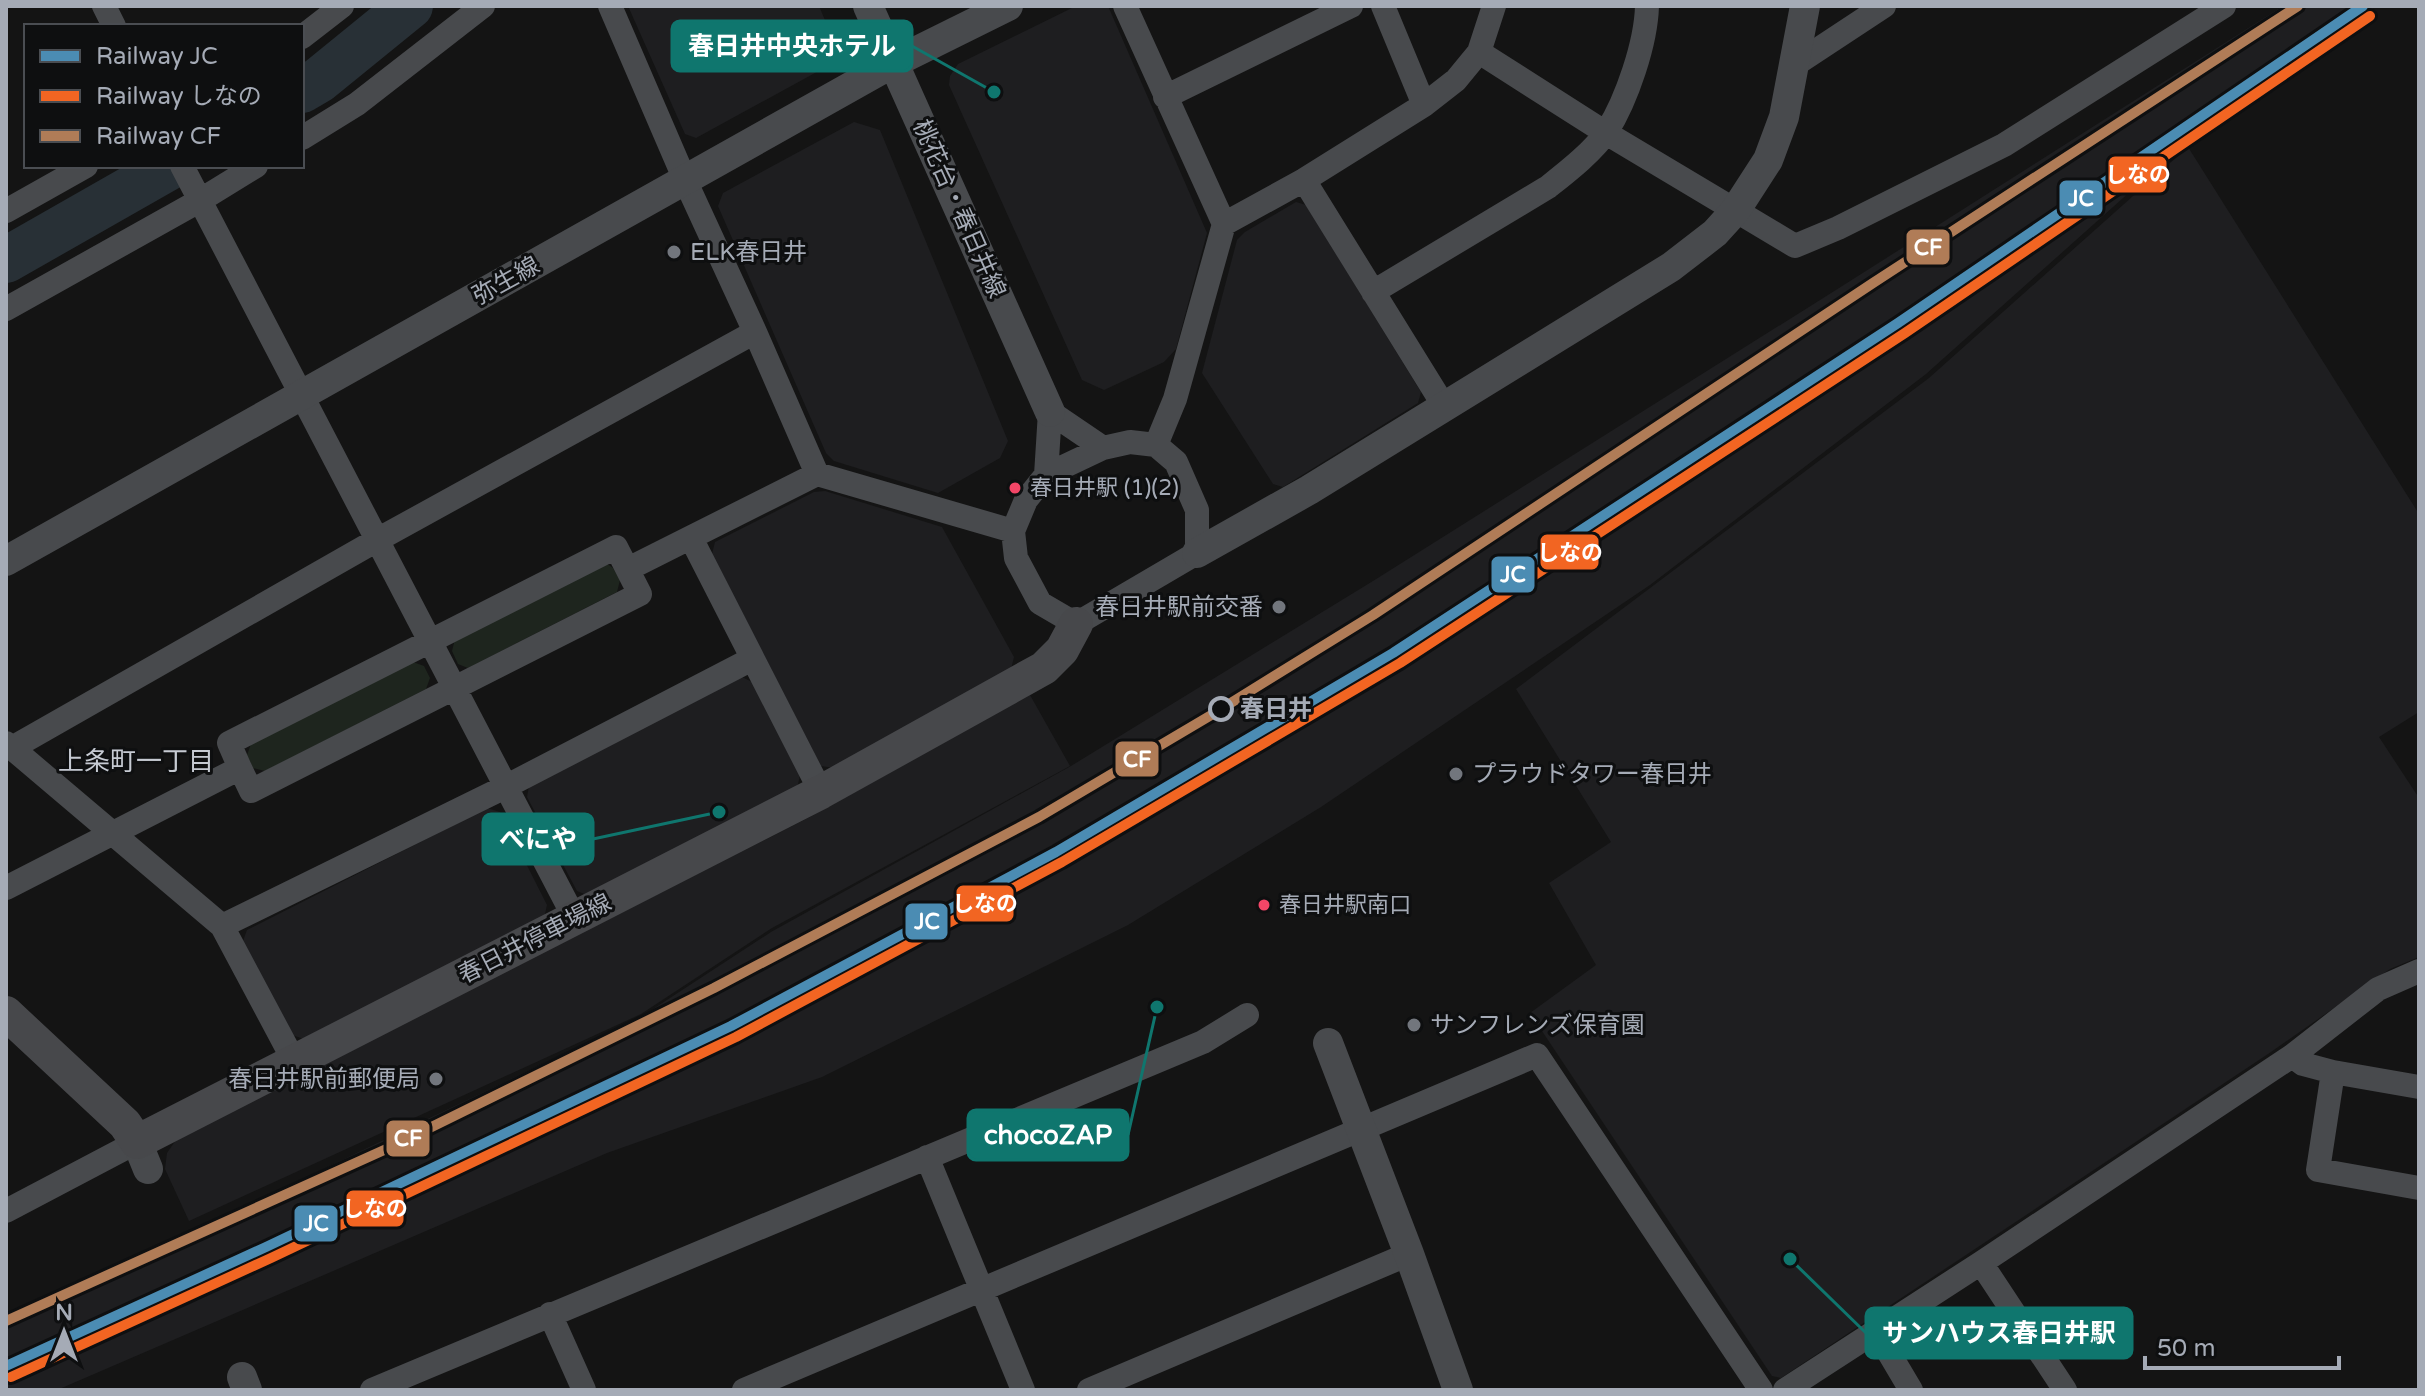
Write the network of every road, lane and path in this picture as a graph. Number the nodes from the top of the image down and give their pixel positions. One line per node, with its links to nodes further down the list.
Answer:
1 (104, 6): 15 (street)
2 (342, 6): 16 (street)
3 (483, 6): 23 (street)
4 (610, 6): 27 (street)
5 (868, 6): 18 (street, 桃花台・春日井線)
6 (1008, 6): 18 (street, 弥生線)
7 (1125, 6): 20 (street)
8 (1351, 6): 20 (street)
9 (1383, 6): 21 (street)
10 (1494, 6): 17 (street)
11 (1647, 6): 22 (street)
12 (1805, 6): 19 (street)
13 (1884, 6): 19 (street)
14 (2224, 6): 31 (street)
15 (113, 24)
16 (304, 35)
17 (1479, 52): 21 (street); 22 (street)
18 (893, 63): 27 (street, 弥生線); 38 (street, 桃花台・春日井線)
19 (1796, 64): 31 (street)
20 (1165, 97): 32 (street)
21 (1424, 105): 28 (street)
22 (1606, 133): 31 (street); 33 (street)
23 (304, 137)
24 (82, 168): 30 (street)
25 (183, 168): 29 (street)
26 (252, 168): 29 (street)
27 (685, 180): 35 (street); 36 (street, 弥生線)
28 (1304, 180): 32 (street); 33 (street)
29 (196, 196): 34 (street); 36 (street)
30 (6, 211)
31 (1735, 211): 37 (street)
32 (1224, 224): 39 (street)
33 (1373, 292): 37 (street)
34 (6, 309)
35 (755, 332): 41 (street); 45 (street)
36 (302, 395): 45 (street); 47 (street, 弥生線)
37 (1444, 406): 46 (street)
38 (1050, 412): 40 (street); 42 (street)
39 (1156, 445): 40 (street); 46 (street)
40 (1103, 448): 42 (street)
41 (817, 474): 43 (street); 44 (street)
42 (1046, 475): 43 (street)
43 (1013, 531): 49 (street)
44 (691, 538): 48 (street); 51 (street)
45 (377, 540): 50 (street); 53 (street)
46 (1197, 553): 49 (street)
47 (6, 561)
48 (628, 569): 50 (street); 52 (street)
49 (1076, 624): 56 (main road, 春日井停車場線)
50 (430, 641): 52 (street); 54 (street)
51 (752, 659): 55 (street); 56 (street)
52 (455, 688): 54 (street); 55 (street)
53 (9, 745): 57 (street)
54 (240, 768): 57 (street)
55 (505, 787): 59 (street); 60 (street)
56 (821, 792): 59 (main road, 春日井停車場線)
57 (111, 833): 58 (street); 60 (street)
58 (6, 888)
59 (575, 919): 66 (main road, 春日井停車場線)
60 (222, 926): 66 (street)
61 (2416, 976): 65 (street)
62 (6, 1013): 70 (main road)
63 (1247, 1015): 71 (street)
64 (1328, 1043): 69 (street)
65 (2292, 1056): 67 (street); 75 (street)
66 (294, 1061): 70 (main road, 春日井停車場線)
67 (2333, 1072): 68 (street); 72 (street)
68 (2419, 1087)
69 (1362, 1130): 74 (street); 76 (street); 85 (street)
70 (143, 1156): 73 (street)
71 (927, 1157): 76 (street); 77 (street)
72 (2419, 1188)
73 (6, 1211)
74 (1409, 1254): 83 (street); 84 (street)
75 (1981, 1263): 78 (street); 88 (street)
76 (982, 1291): 81 (street); 82 (street)
77 (550, 1314): 79 (street); 80 (street)
78 (1876, 1331): 86 (street); 87 (street)
79 (372, 1390)
80 (584, 1390)
81 (744, 1390)
82 (1023, 1390)
83 (1089, 1390)
84 (1458, 1390)
85 (1761, 1390)
86 (1785, 1390)
87 (1911, 1390)
88 (2065, 1390)

